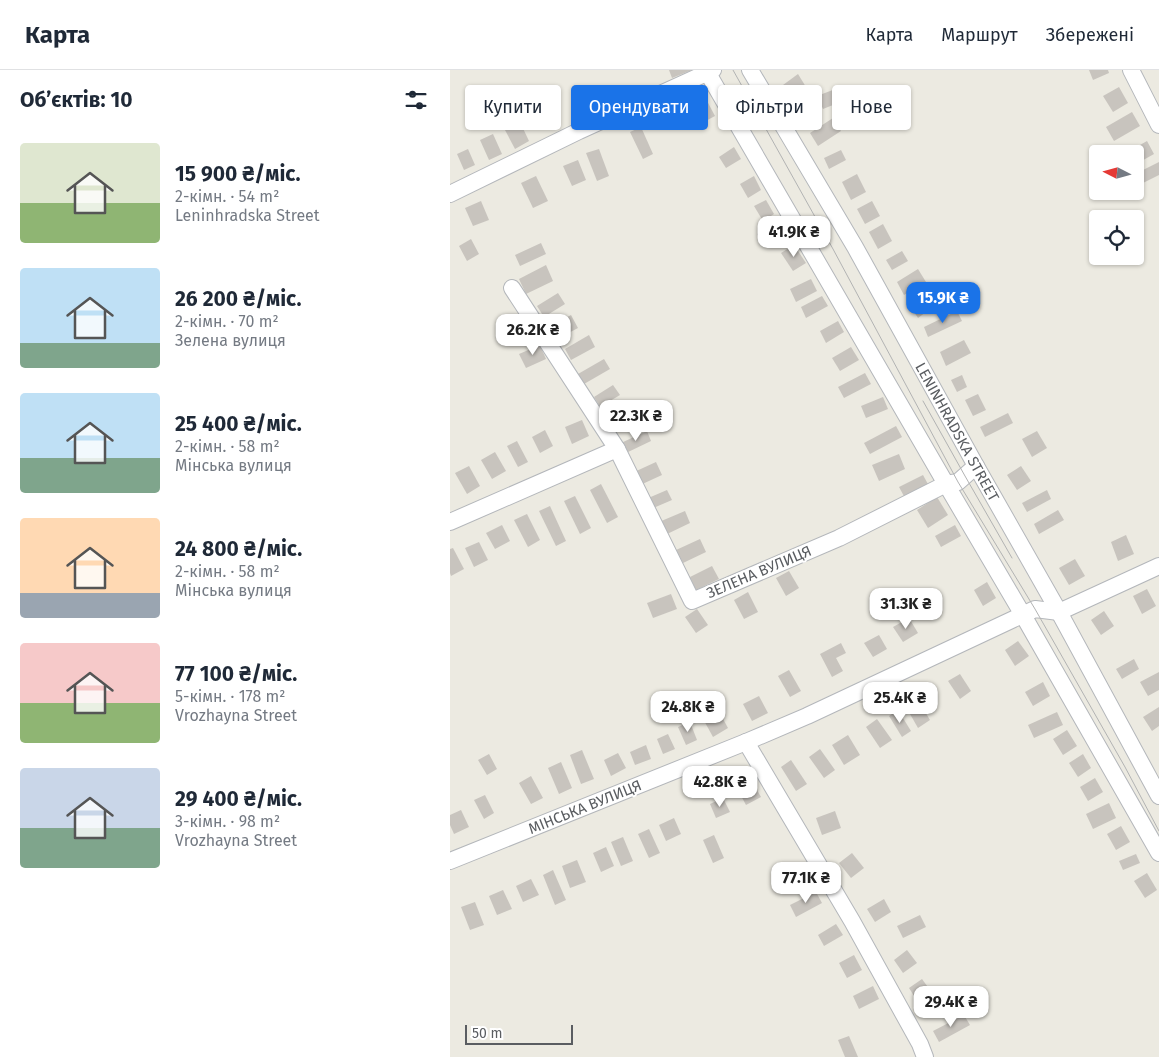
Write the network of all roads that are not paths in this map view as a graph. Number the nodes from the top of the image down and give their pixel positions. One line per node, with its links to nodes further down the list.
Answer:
1 (750, 70): 8 (street, LENINHRADSKA STREET)
2 (1131, 70): 4 (street)
3 (709, 71): 5 (street); 9 (street)
4 (1159, 124)
5 (450, 194)
6 (512, 288): 7 (street, ЗЕЛЕНА ВУЛИЦЯ)
7 (617, 449): 9 (street, ЗЕЛЕНА ВУЛИЦЯ); 10 (street)
8 (976, 466): 9 (street, ЗЕЛЕНА ВУЛИЦЯ); 12 (street, LENINHRADSKA STREET)
9 (946, 484): 13 (street)
10 (450, 522)
11 (1159, 566): 12 (street)
12 (1059, 612): 13 (street, МІНСЬКА ВУЛИЦЯ); 15 (street, LENINHRADSKA STREET)
13 (1023, 615): 14 (street, МІНСЬКА ВУЛИЦЯ); 16 (street)
14 (746, 742): 17 (street, МІНСЬКА ВУЛИЦЯ); 18 (street)
15 (1159, 796)
16 (1159, 853)
17 (450, 861)
18 (925, 1057)

